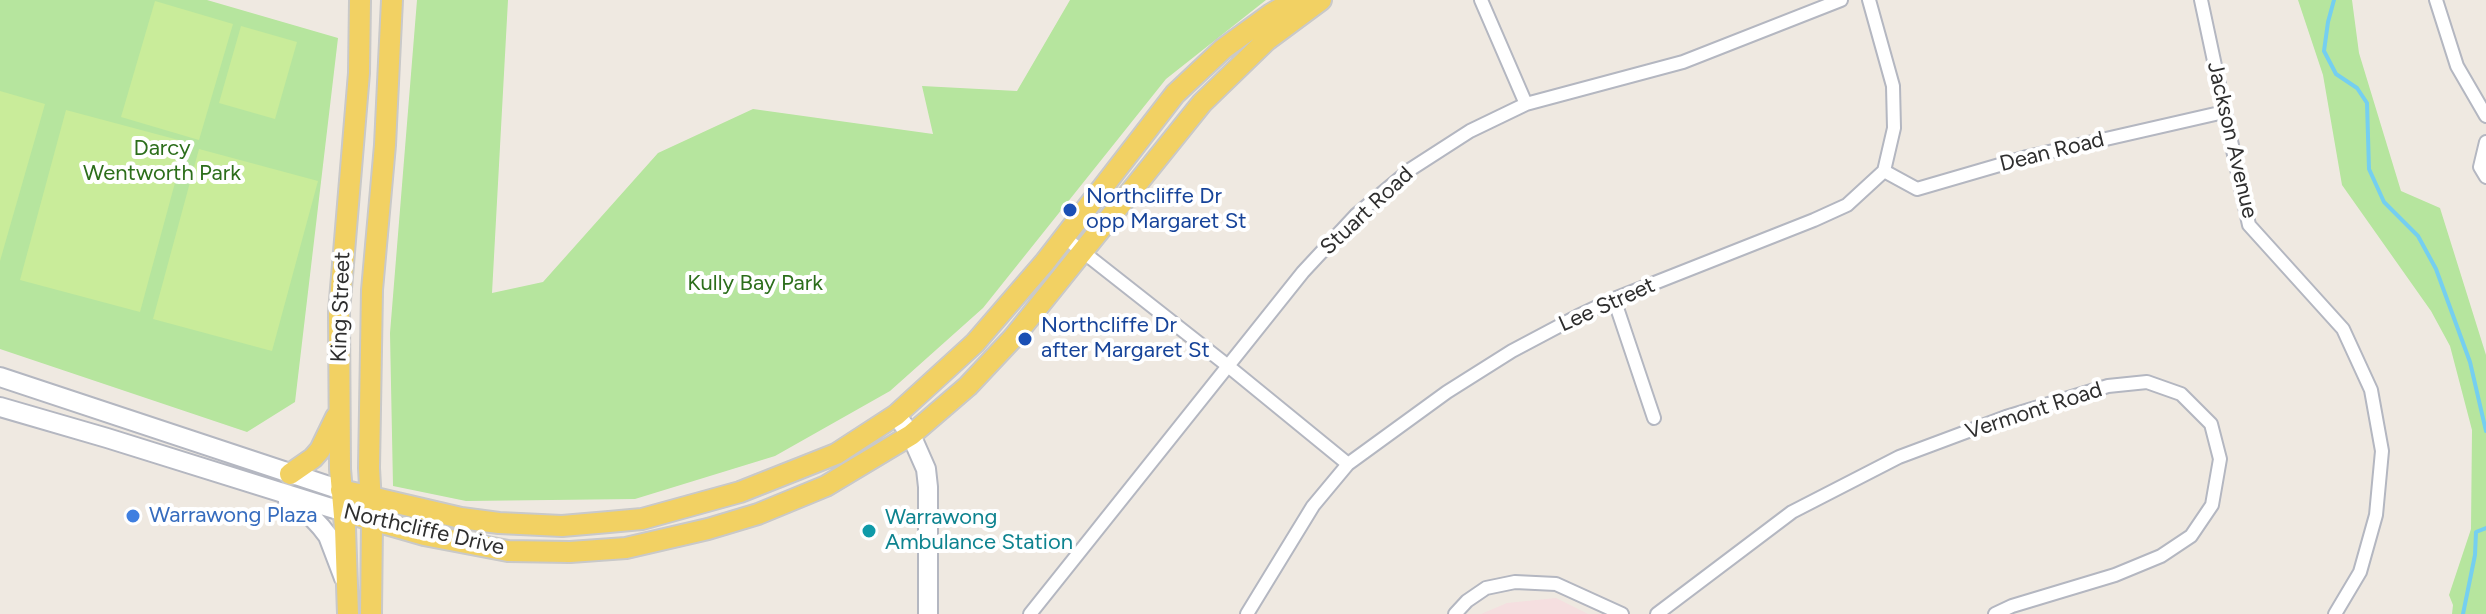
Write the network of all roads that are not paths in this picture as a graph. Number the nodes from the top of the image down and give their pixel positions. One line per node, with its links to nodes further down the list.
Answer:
1 (360, 0): 22 (main road, King Street)
2 (392, 0): 30 (main road, King Street)
3 (1295, 0): 16 (main road, Northcliffe Drive)
4 (1321, 0): 17 (main road, Northcliffe Drive)
5 (1481, 0): 10 (street)
6 (1841, 0): 10 (street, Stuart Road)
7 (1869, 0): 14 (street)
8 (2201, 0): 11 (street, Jackson Avenue)
9 (2436, 0): 12 (street)
10 (1526, 104): 19 (street, Stuart Road)
11 (2224, 112): 14 (street, Dean Road); 43 (street, Jackson Avenue)
12 (2486, 116)
13 (2486, 142): 15 (street)
14 (1884, 171): 18 (street, Lee Street)
15 (2486, 177)
16 (1064, 237): 17 (street); 23 (main road, Northcliffe Drive)
17 (1082, 252): 19 (street); 25 (main road, Northcliffe Drive)
18 (1614, 299): 24 (street); 26 (street, Lee Street)
19 (1228, 366): 26 (street); 37 (street, Stuart Road)
20 (0, 377): 27 (main road, Northcliffe Drive)
21 (0, 407): 28 (main road, Northcliffe Drive)
22 (338, 412): 27 (main road); 29 (main road, King Street)
23 (896, 415): 25 (main road); 30 (main road, Northcliffe Drive)
24 (1654, 418)
25 (911, 435): 32 (main road, Northcliffe Drive); 36 (main road)
26 (1348, 464): 38 (street, Lee Street)
27 (290, 474): 29 (main road, Northcliffe Drive)
28 (261, 485): 31 (main road, Northcliffe Drive); 33 (main road)
29 (341, 490): 30 (main road, Northcliffe Drive); 31 (main road, King Street)
30 (371, 498): 32 (main road, King Street)
31 (344, 512): 32 (main road, Northcliffe Drive); 33 (main road, King Street)
32 (372, 522): 35 (main road, King Street)
33 (346, 584): 34 (main road, King Street)
34 (348, 614)
35 (371, 614)
36 (928, 614)
37 (1030, 614)
38 (1247, 614)
39 (1455, 614): 40 (street)
40 (1622, 614)
41 (1657, 614): 42 (street, Vermont Road)
42 (1995, 614)
43 (2335, 614)

